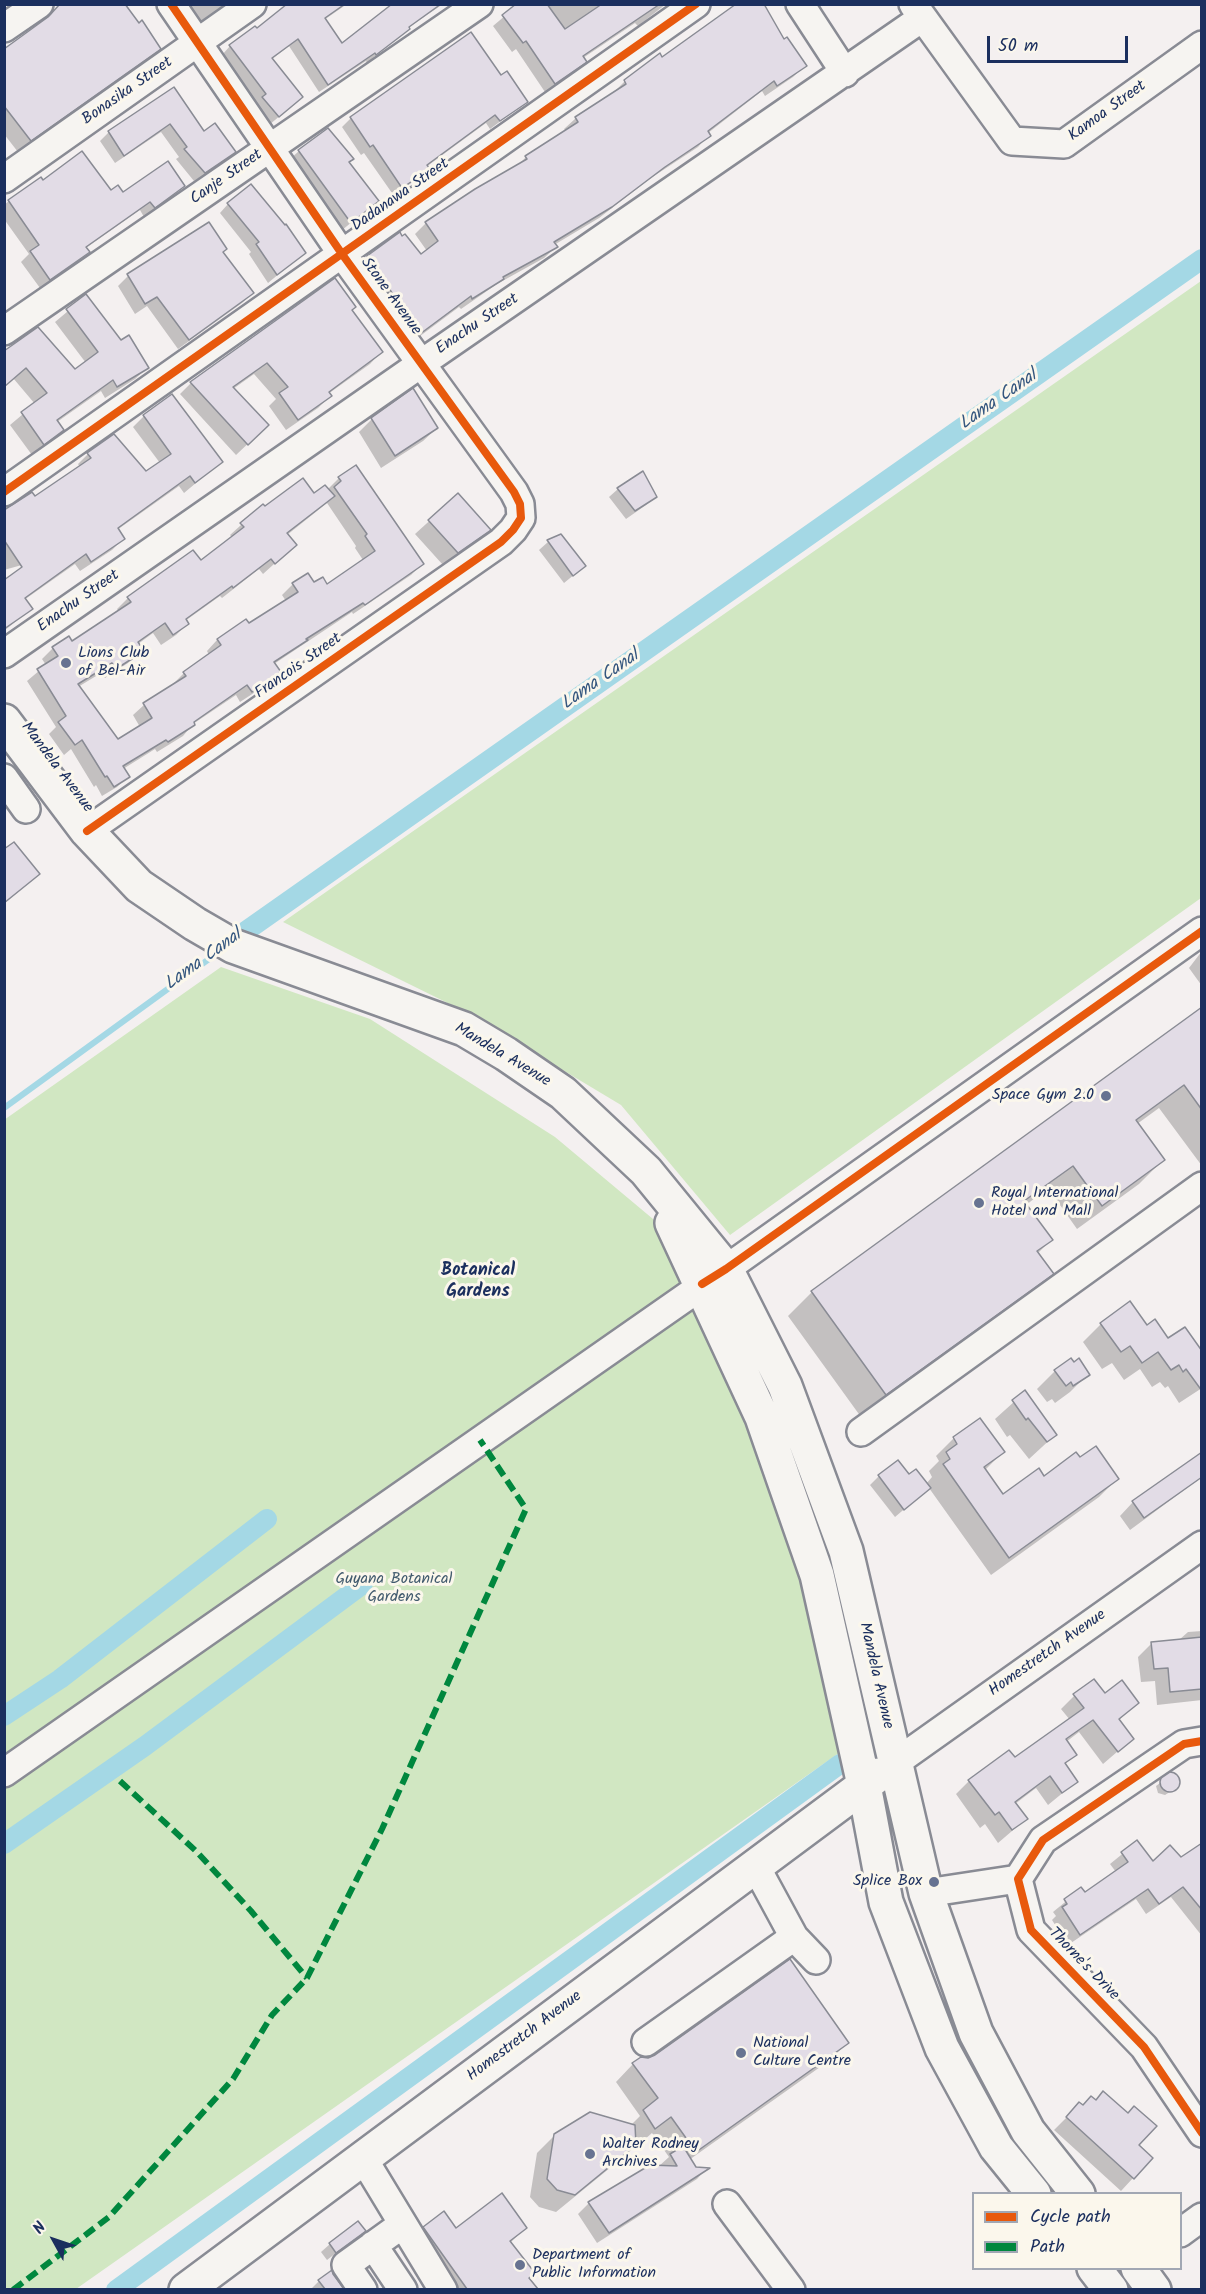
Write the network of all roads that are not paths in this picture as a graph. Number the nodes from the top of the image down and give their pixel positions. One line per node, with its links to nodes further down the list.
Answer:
1 (39, 4): 8 (street)
2 (171, 4): 9 (street, Stone Avenue)
3 (252, 4): 9 (street, Bonasika Street)
4 (479, 4): 12 (street, Canje Street)
5 (696, 4): 14 (street, Dadanawa Street)
6 (800, 4): 11 (street)
7 (918, 11): 10 (street, Kamoa Street); 11 (street, Enachu Street)
8 (4, 28)
9 (198, 43): 12 (street, Stone Avenue); 13 (street, Bonasika Street)
10 (1202, 45)
11 (845, 73): 16 (street, Enachu Street)
12 (270, 148): 14 (street, Stone Avenue); 15 (street, Canje Street)
13 (4, 179)
14 (342, 254): 16 (street, Stone Avenue); 17 (street, Dadanawa Street)
15 (4, 331)
16 (422, 363): 18 (street, Stone Avenue); 19 (street, Enachu Street)
17 (4, 492)
18 (521, 518): 23 (street, Francois Street)
19 (4, 654)
20 (4, 721): 23 (main road, Mandela Avenue)
21 (4, 778): 22 (street)
22 (26, 809)
23 (87, 831): 26 (main road, Mandela Avenue)
24 (1202, 931): 26 (street)
25 (1202, 1186): 27 (street)
26 (714, 1277): 30 (main road, Mandela Avenue); 31 (street); 32 (main road, Mandela Avenue)
27 (861, 1432)
28 (1202, 1545): 30 (street, Homestretch Avenue)
29 (1202, 1741): 34 (street)
30 (895, 1763): 32 (main road, Homestretch Avenue); 35 (main road, Mandela Avenue)
31 (4, 1773)
32 (864, 1785): 33 (main road, Homestretch Avenue); 41 (main road, Mandela Avenue)
33 (754, 1865): 36 (street); 40 (main road, Homestretch Avenue)
34 (1018, 1879): 35 (street); 39 (street, Thorne's Drive)
35 (926, 1893): 42 (main road, Mandela Avenue)
36 (794, 1937): 37 (street); 38 (street)
37 (816, 1960)
38 (645, 2042)
39 (1202, 2133)
40 (363, 2158): 45 (street); 50 (main road, Homestretch Avenue)
41 (1033, 2192)
42 (1077, 2192)
43 (727, 2204): 53 (street)
44 (1202, 2217): 46 (street)
45 (403, 2224): 47 (street); 49 (street)
46 (1182, 2232)
47 (373, 2245): 51 (street); 52 (street)
48 (1140, 2270): 54 (main road)
49 (440, 2288)
50 (186, 2289)
51 (363, 2289)
52 (404, 2289)
53 (791, 2289)
54 (1154, 2289)

